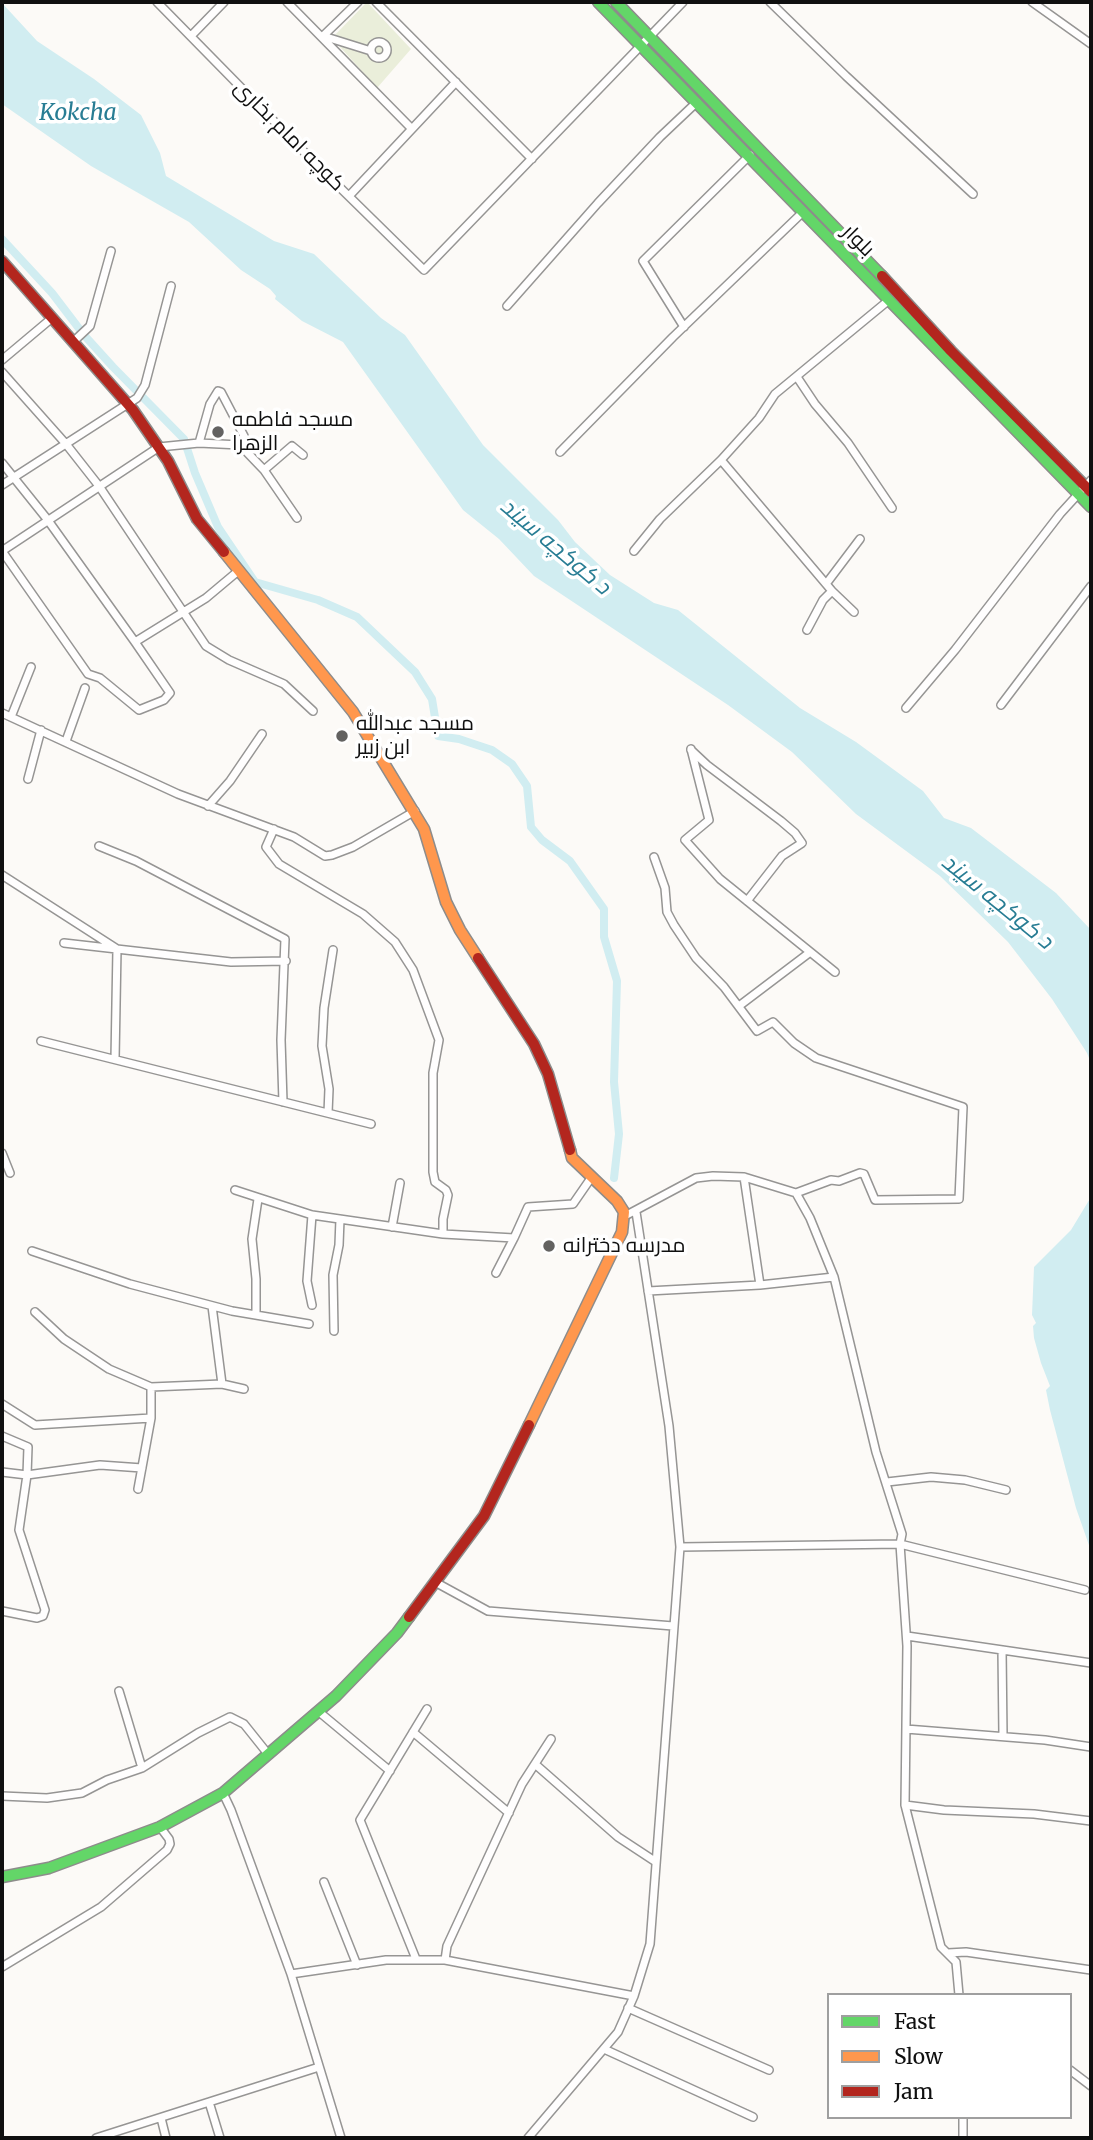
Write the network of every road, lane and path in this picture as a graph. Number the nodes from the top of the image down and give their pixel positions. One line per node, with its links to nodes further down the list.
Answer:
1 (158, 2): 11 (street, کوچه امام بخاری)
2 (224, 2): 11 (street)
3 (287, 2): 12 (street)
4 (358, 2): 12 (street)
5 (376, 2): 17 (street)
6 (598, 2): 15 (street, بلوار)
7 (616, 2): 13 (street, بلوار)
8 (683, 2): 13 (street)
9 (770, 2): 22 (street)
10 (1032, 2): 14 (street)
11 (191, 36): 23 (street, کوچه امام بخاری)
12 (323, 36): 16 (street); 19 (street)
13 (650, 36): 15 (street); 33 (street, بلوار)
14 (1091, 44)
15 (641, 46): 18 (street, بلوار); 21 (street)
16 (371, 51)
17 (456, 82): 19 (street); 21 (street)
18 (697, 102): 20 (street, بلوار); 29 (street)
19 (411, 128): 23 (street)
20 (750, 155): 24 (street, بلوار); 31 (street)
21 (532, 159): 23 (street, کوچه امام بخاری)
22 (973, 194)
23 (349, 196)
24 (803, 212): 28 (street, بلوار); 31 (street)
25 (111, 251): 32 (street)
26 (2, 261): 30 (street)
27 (171, 286): 37 (street)
28 (889, 300): 33 (street, بلوار); 36 (street)
29 (507, 306)
30 (52, 318): 32 (street); 34 (street)
31 (684, 327): 42 (street)
32 (77, 338): 37 (street)
33 (949, 355): 50 (street, بلوار)
34 (2, 360)
35 (2, 372): 39 (street)
36 (797, 377): 44 (street); 52 (street)
37 (129, 405): 39 (street); 41 (street)
38 (195, 443): 40 (street); 40 (street); 41 (street)
39 (66, 444): 47 (street); 49 (street)
40 (240, 445): 46 (street)
41 (159, 447): 49 (street); 58 (street)
42 (560, 452)
43 (303, 455): 46 (street)
44 (721, 460): 57 (street); 59 (street)
45 (2, 463): 47 (street)
46 (264, 470): 53 (street)
47 (14, 478): 48 (street); 54 (street)
48 (2, 485)
49 (99, 486): 54 (street); 63 (street)
50 (1086, 488): 51 (street, بلوار); 69 (street)
51 (1091, 507)
52 (892, 508)
53 (297, 518)
54 (47, 519): 56 (street); 65 (street)
55 (860, 539): 59 (street)
56 (2, 551): 65 (street)
57 (634, 551)
58 (237, 572): 63 (street); 78 (street)
59 (826, 583): 61 (street)
60 (1091, 586): 68 (street)
61 (832, 591): 62 (street); 64 (street)
62 (854, 612)
63 (183, 613): 65 (street); 70 (street)
64 (807, 629)
65 (135, 642)
66 (31, 667): 72 (street)
67 (85, 688): 75 (street)
68 (1001, 705)
69 (906, 708)
70 (313, 711)
71 (2, 713): 72 (street)
72 (11, 717): 73 (street)
73 (41, 730): 75 (street); 76 (street)
74 (262, 734): 77 (street)
75 (66, 741): 77 (street)
76 (28, 779)
77 (208, 806): 79 (street)
78 (415, 811): 79 (street); 99 (street)
79 (274, 829): 109 (street)
80 (99, 846): 88 (street)
81 (654, 857): 90 (street)
82 (2, 875): 85 (street)
83 (747, 901): 83 (street); 87 (street)
84 (64, 943): 85 (street)
85 (117, 949): 88 (street); 92 (street)
86 (333, 950): 94 (street)
87 (809, 953): 89 (street); 90 (street)
88 (286, 961): 93 (street)
89 (835, 972)
90 (739, 1006): 102 (street)
91 (41, 1041): 92 (street)
92 (115, 1059): 93 (street)
93 (284, 1102): 94 (street)
94 (328, 1114): 95 (street)
95 (371, 1124)
96 (2, 1153): 97 (street)
97 (10, 1173)
98 (744, 1177): 102 (street); 104 (street); 114 (street)
99 (591, 1178): 106 (street); 110 (street)
100 (400, 1183): 108 (street)
101 (235, 1190): 103 (street)
102 (796, 1193): 113 (street)
103 (258, 1199): 105 (street); 119 (street)
104 (636, 1212): 106 (street); 115 (street)
105 (312, 1215): 107 (street); 116 (street)
106 (622, 1217): 136 (street)
107 (340, 1219): 108 (street); 121 (street)
108 (392, 1227): 109 (street)
109 (443, 1234): 110 (street)
110 (514, 1238): 112 (street)
111 (32, 1251): 117 (street)
112 (496, 1273)
113 (834, 1277): 114 (street); 131 (street)
114 (760, 1285): 115 (street)
115 (648, 1291): 135 (street)
116 (312, 1305)
117 (212, 1306): 119 (street); 122 (street)
118 (36, 1312): 123 (street)
119 (256, 1315): 120 (street)
120 (309, 1324)
121 (334, 1331)
122 (222, 1384): 123 (street); 124 (street)
123 (151, 1387): 126 (street)
124 (244, 1389)
125 (2, 1404): 126 (street)
126 (151, 1419): 128 (street)
127 (2, 1436): 130 (street)
128 (142, 1468): 130 (street); 132 (street)
129 (2, 1472): 130 (street)
130 (27, 1475): 138 (street)
131 (887, 1482): 133 (street); 134 (street)
132 (138, 1489)
133 (1006, 1490)
134 (900, 1544): 135 (street); 137 (street); 140 (street)
135 (680, 1547): 139 (street)
136 (435, 1582): 139 (street); 145 (street)
137 (1085, 1590)
138 (2, 1611)
139 (673, 1626): 161 (street)
140 (907, 1636): 141 (street); 146 (street)
141 (1002, 1650): 142 (street); 148 (street)
142 (1091, 1663)
143 (119, 1691): 153 (street)
144 (426, 1709): 147 (street)
145 (318, 1711): 151 (street); 154 (street)
146 (906, 1729): 148 (street); 157 (street)
147 (413, 1732): 154 (street); 158 (street)
148 (1003, 1736): 150 (street)
149 (551, 1739): 152 (street)
150 (1091, 1747)
151 (268, 1754): 153 (street); 155 (street)
152 (535, 1764): 158 (street); 161 (street)
153 (142, 1768): 156 (street)
154 (390, 1771): 165 (street)
155 (223, 1793): 160 (street); 170 (street)
156 (2, 1796)
157 (905, 1805): 159 (street); 164 (street)
158 (509, 1813): 166 (street)
159 (1091, 1821)
160 (160, 1827): 162 (street); 168 (street)
161 (656, 1862): 172 (street)
162 (2, 1877)
163 (324, 1882): 167 (street)
164 (948, 1953): 169 (street); 171 (street)
165 (415, 1959): 166 (street); 167 (street)
166 (445, 1960): 172 (street)
167 (357, 1965): 170 (street)
168 (2, 1967)
169 (1091, 1970)
170 (291, 1974): 175 (street)
171 (959, 1993)
172 (634, 1996): 173 (street)
173 (628, 2008): 174 (street); 176 (street)
174 (604, 2049): 180 (street); 188 (street)
175 (319, 2067): 179 (street); 187 (street)
176 (769, 2070)
177 (1072, 2072): 178 (street)
178 (1091, 2086)
179 (209, 2102): 181 (street); 186 (street)
180 (753, 2117)
181 (161, 2118): 183 (street); 185 (street)
182 (963, 2119): 189 (street)
183 (106, 2137): 184 (street)
184 (96, 2138)
185 (166, 2138)
186 (220, 2138)
187 (341, 2138)
188 (528, 2138)
189 (963, 2138)

